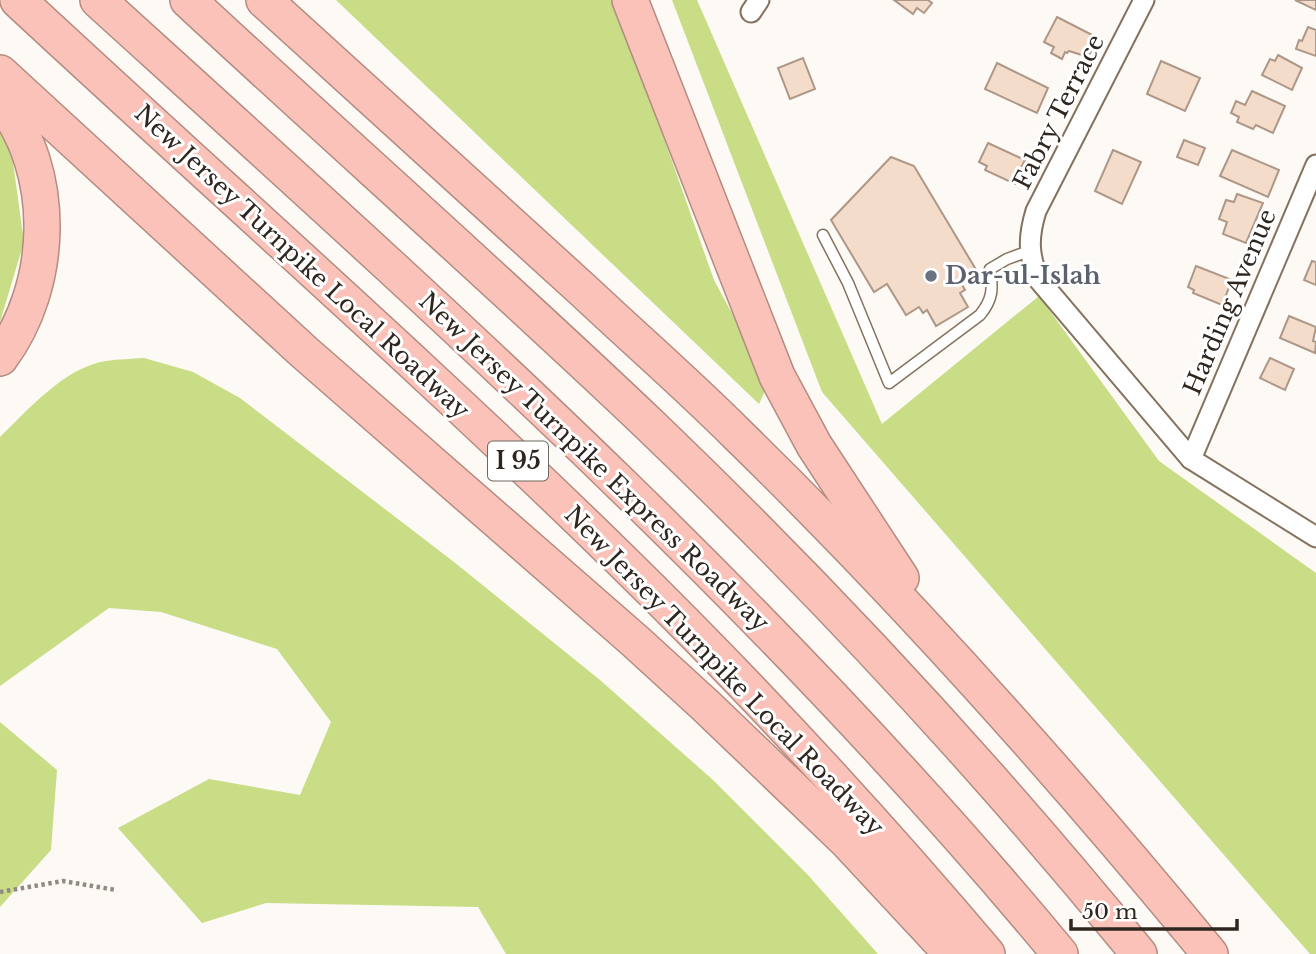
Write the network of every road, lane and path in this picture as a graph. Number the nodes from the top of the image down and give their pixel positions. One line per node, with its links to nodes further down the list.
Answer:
1 (18, 0): 19 (highway, New Jersey Turnpike Local Roadway / I 95)
2 (98, 0): 20 (highway, New Jersey Turnpike Express Roadway / I 95)
3 (188, 0): 21 (highway)
4 (264, 0): 15 (highway)
5 (630, 0): 15 (highway)
6 (1144, 0): 11 (street, Fabry Terrace)
7 (0, 73): 18 (highway)
8 (0, 100): 12 (highway)
9 (1316, 165): 13 (street, Harding Avenue)
10 (823, 235): 11 (lane)
11 (1029, 251): 13 (street)
12 (0, 358)
13 (1191, 459): 14 (street)
14 (1316, 537)
15 (948, 652): 22 (highway)
16 (116, 890): 17 (path)
17 (0, 892)
18 (952, 954)
19 (987, 954)
20 (1060, 954)
21 (1139, 954)
22 (1210, 954)

